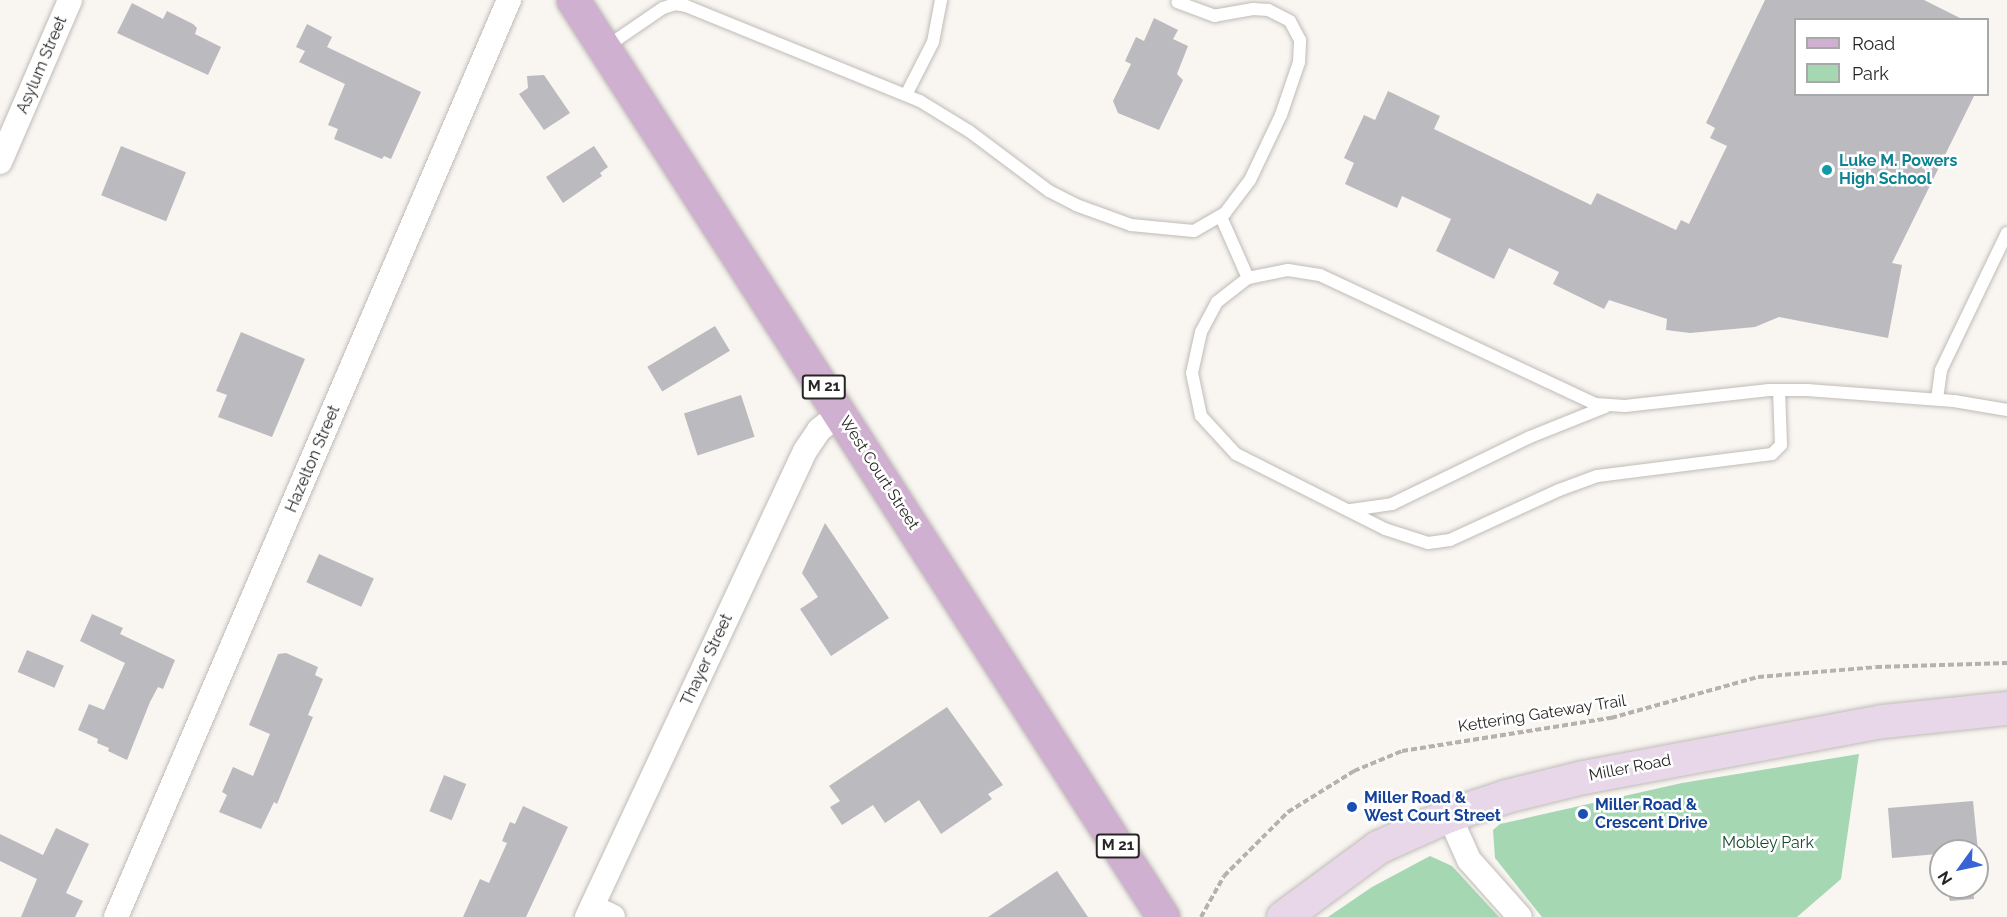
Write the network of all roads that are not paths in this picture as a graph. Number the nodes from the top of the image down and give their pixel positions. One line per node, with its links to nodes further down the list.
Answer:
1 (70, 0): 8 (street, Asylum Street)
2 (509, 0): 21 (street, Hazelton Street)
3 (941, 0): 7 (lane)
4 (576, 1): 6 (main road, West Court Street / M 21)
5 (1177, 2): 9 (lane)
6 (604, 48): 7 (lane); 16 (main road, West Court Street / M 21)
7 (906, 95): 9 (lane)
8 (0, 162)
9 (1221, 217): 11 (lane)
10 (2007, 233): 13 (lane)
11 (1248, 279): 14 (lane); 17 (lane)
12 (1779, 390): 13 (lane); 14 (lane); 17 (lane)
13 (1936, 399): 15 (lane)
14 (1609, 406): 17 (lane)
15 (2007, 410)
16 (841, 413): 20 (street, Thayer Street); 22 (main road, West Court Street / M 21)
17 (1342, 508)
18 (2007, 708): 19 (main road, Miller Road)
19 (1449, 815): 23 (main road, Miller Road); 24 (street)
20 (597, 914)
21 (116, 917)
22 (1163, 917)
23 (1283, 917)
24 (1520, 917)

